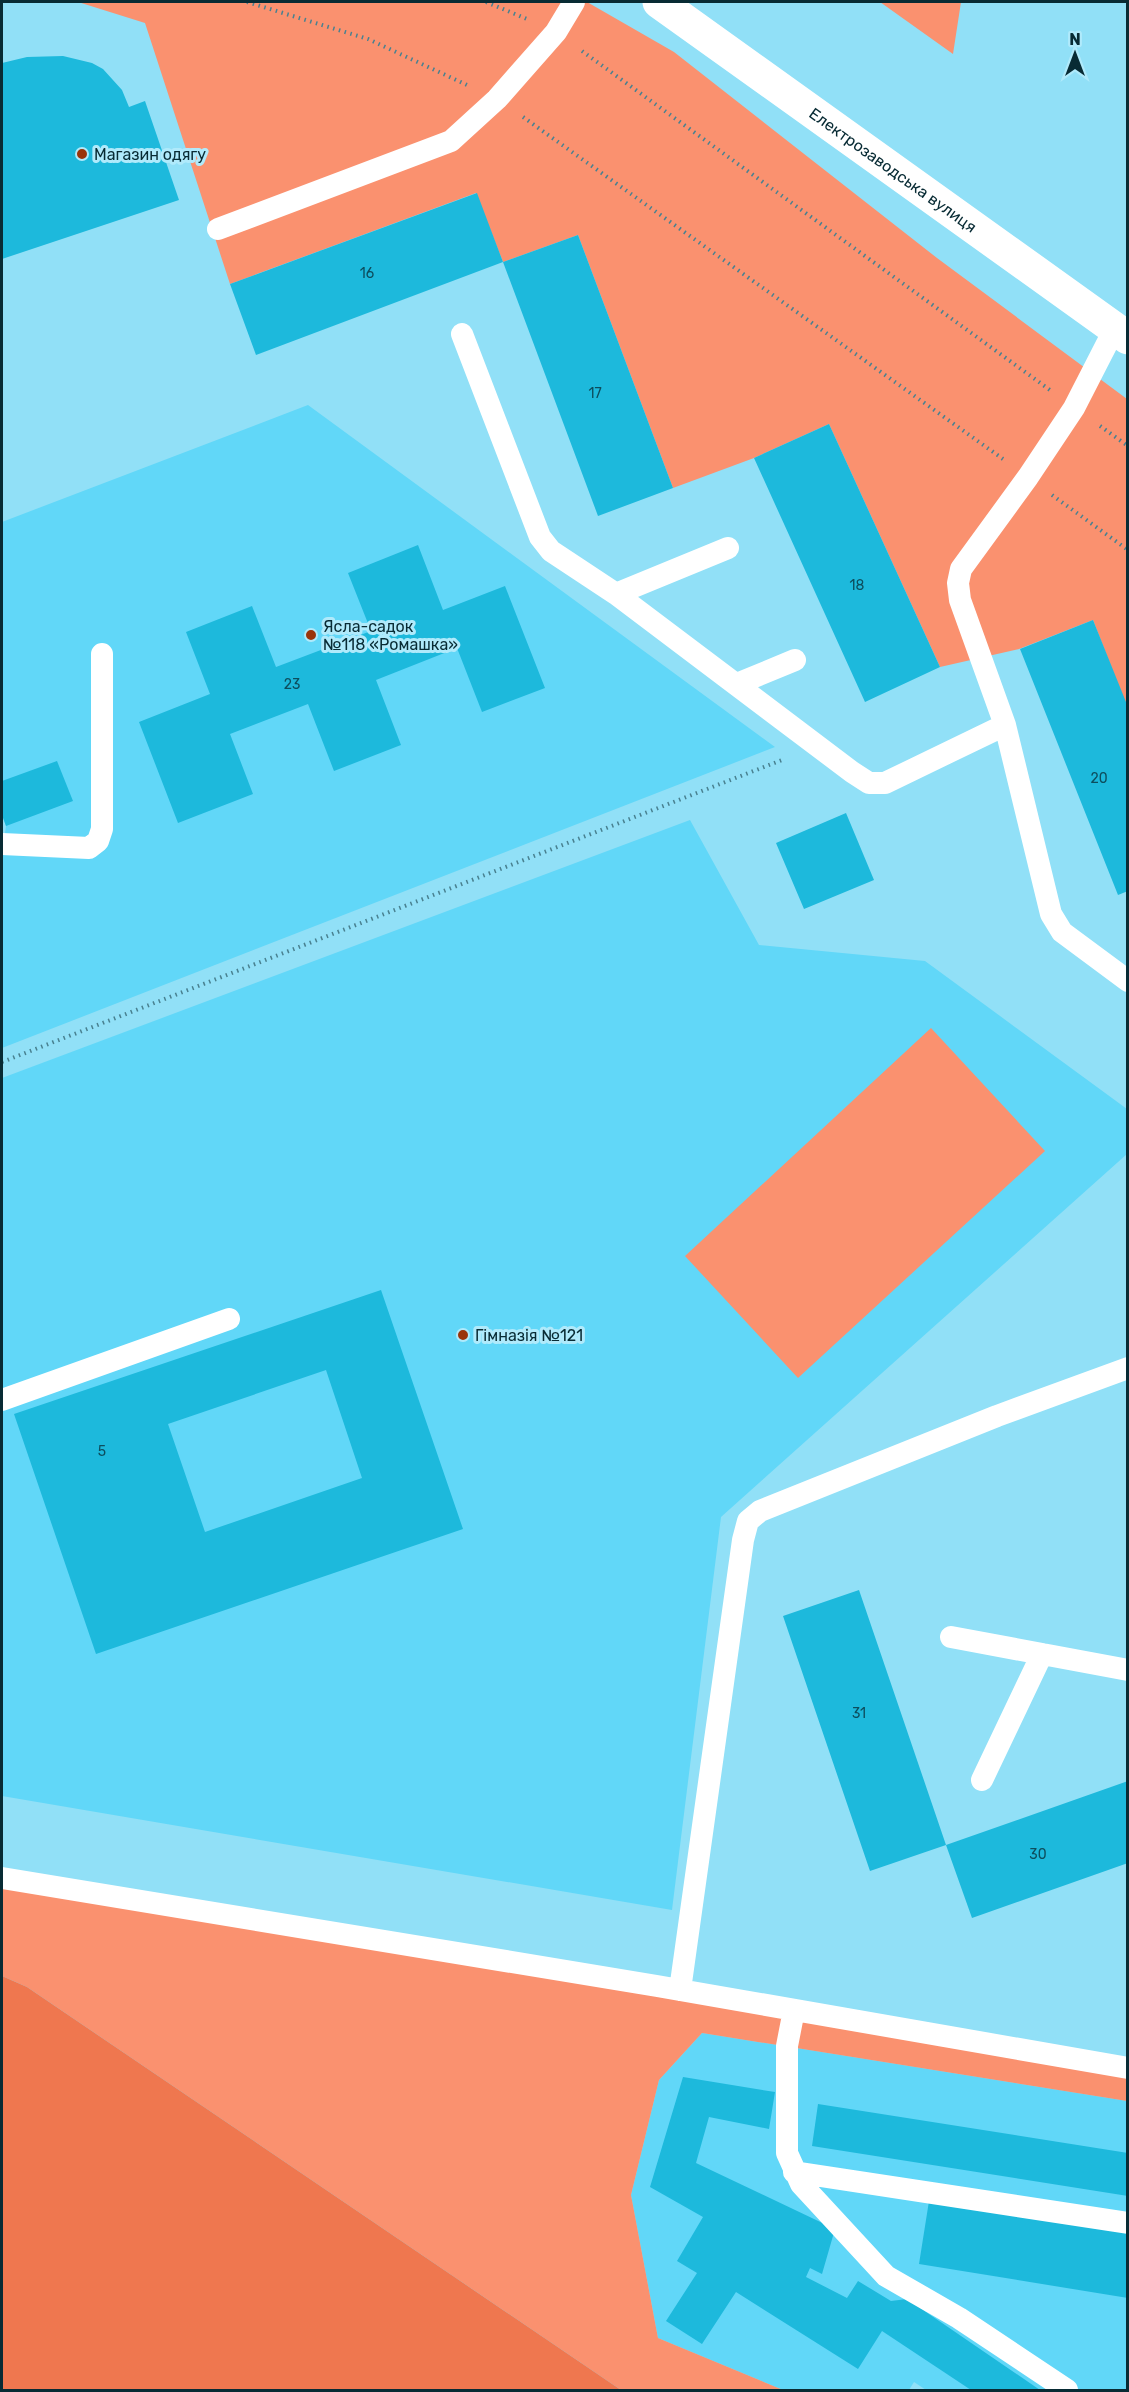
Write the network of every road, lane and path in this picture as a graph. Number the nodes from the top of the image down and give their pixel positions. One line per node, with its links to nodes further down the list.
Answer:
1 (246, 2): 6 (path)
2 (486, 2): 5 (path)
3 (574, 2): 5 (lane)
4 (659, 2): 8 (main road, Електрозаводська вулиця)
5 (556, 32): 6 (lane); 10 (path)
6 (497, 99): 7 (lane); 12 (path)
7 (218, 229)
8 (1121, 333): 10 (lane)
9 (462, 334): 15 (lane)
10 (1074, 408): 11 (path); 12 (lane)
11 (1128, 446)
12 (1028, 477): 14 (path); 19 (lane)
13 (728, 548): 15 (lane)
14 (1128, 550)
15 (616, 594): 18 (lane)
16 (102, 654): 21 (lane)
17 (795, 660): 18 (lane)
18 (737, 684): 20 (lane)
19 (1005, 725): 20 (lane); 22 (lane)
20 (819, 746): 23 (path)
21 (2, 844)
22 (1122, 970)
23 (2, 1062)
24 (229, 1319): 26 (lane)
25 (1128, 1368): 32 (lane)
26 (2, 1400)
27 (951, 1637): 28 (lane)
28 (1041, 1654): 29 (lane); 30 (lane)
29 (1128, 1670)
30 (982, 1780)
31 (2, 1878): 32 (lane)
32 (680, 1990): 33 (lane)
33 (794, 2010): 34 (lane); 35 (lane)
34 (1128, 2068)
35 (794, 2172): 36 (lane); 37 (lane)
36 (1128, 2223)
37 (1067, 2391)

